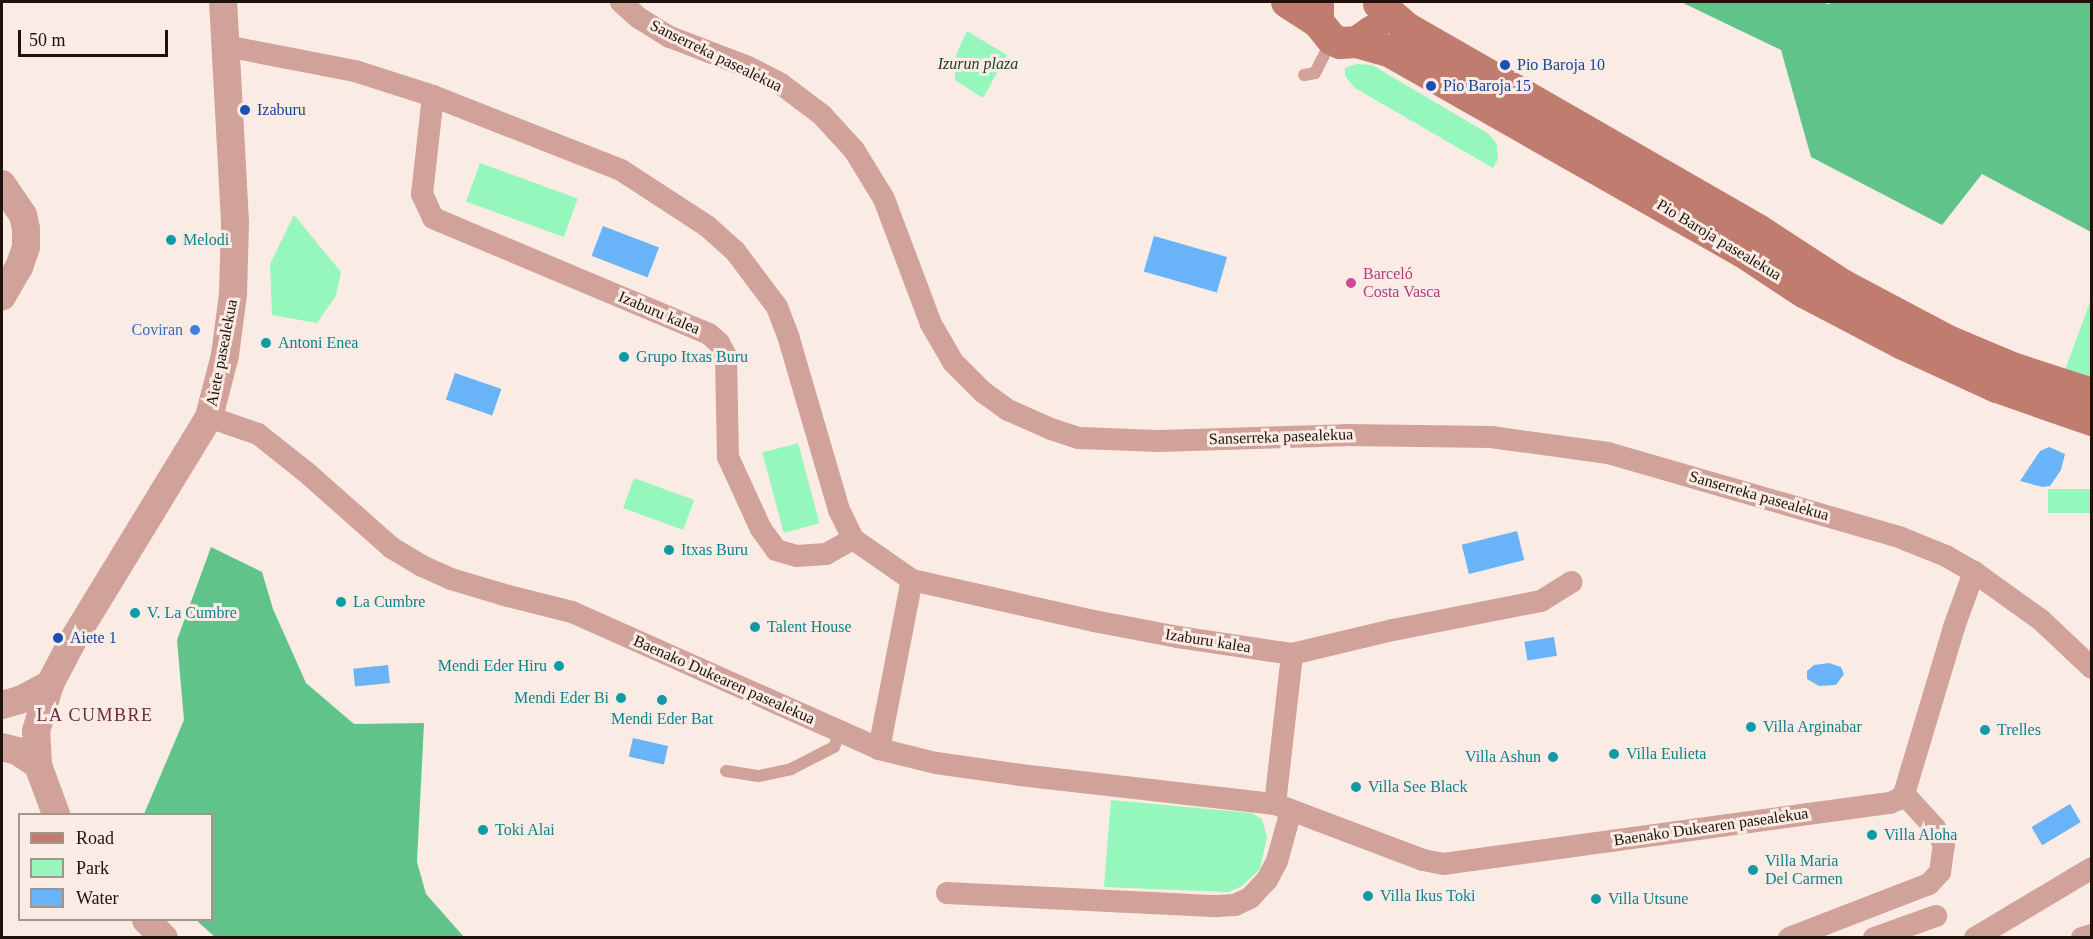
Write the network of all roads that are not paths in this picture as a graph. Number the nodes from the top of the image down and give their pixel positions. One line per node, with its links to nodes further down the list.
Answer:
1 (223, 2): 6 (street, Aiete pasealekua)
2 (621, 2): 15 (street, Sanserreka pasealekua)
3 (1287, 2): 5 (main road, Pio Baroja pasealekua)
4 (1378, 3): 5 (main road); 11 (main road, Pio Baroja pasealekua)
5 (1331, 26): 7 (lane); 13 (main road, Pio Baroja pasealekua)
6 (226, 46): 8 (street); 12 (street, Aiete pasealekua)
7 (1304, 75)
8 (433, 96): 14 (street); 14 (street, Izaburu kalea)
9 (2, 184): 10 (street)
10 (2, 296)
11 (2091, 394)
12 (209, 417): 20 (street, Aiete pasealekua); 24 (street, Baenako Dukearen pasealekua)
13 (2091, 420)
14 (852, 538): 16 (street, Izaburu kalea)
15 (1974, 572): 19 (street, Sanserreka pasealekua); 30 (street)
16 (912, 580): 18 (street, Izaburu kalea); 27 (street)
17 (1571, 582): 18 (street, Izaburu kalea)
18 (1292, 654): 31 (street)
19 (2091, 668)
20 (50, 684): 21 (street); 23 (street, Aiete pasealekua)
21 (2, 705)
22 (2, 712): 23 (street)
23 (37, 726): 25 (street); 28 (street)
24 (840, 732): 27 (street, Baenako Dukearen pasealekua); 29 (lane)
25 (2, 742)
26 (2, 747): 28 (street)
27 (879, 748): 31 (street, Baenako Dukearen pasealekua)
28 (38, 765): 32 (street)
29 (726, 771)
30 (1904, 794): 31 (street, Baenako Dukearen pasealekua); 39 (street)
31 (1283, 808): 34 (street)
32 (56, 813)
33 (2091, 868): 41 (street)
34 (947, 893)
35 (1936, 916): 40 (street)
36 (147, 921): 38 (street)
37 (2091, 935): 42 (street)
38 (164, 938)
39 (1790, 938)
40 (1874, 938)
41 (1975, 938)
42 (2082, 938)

